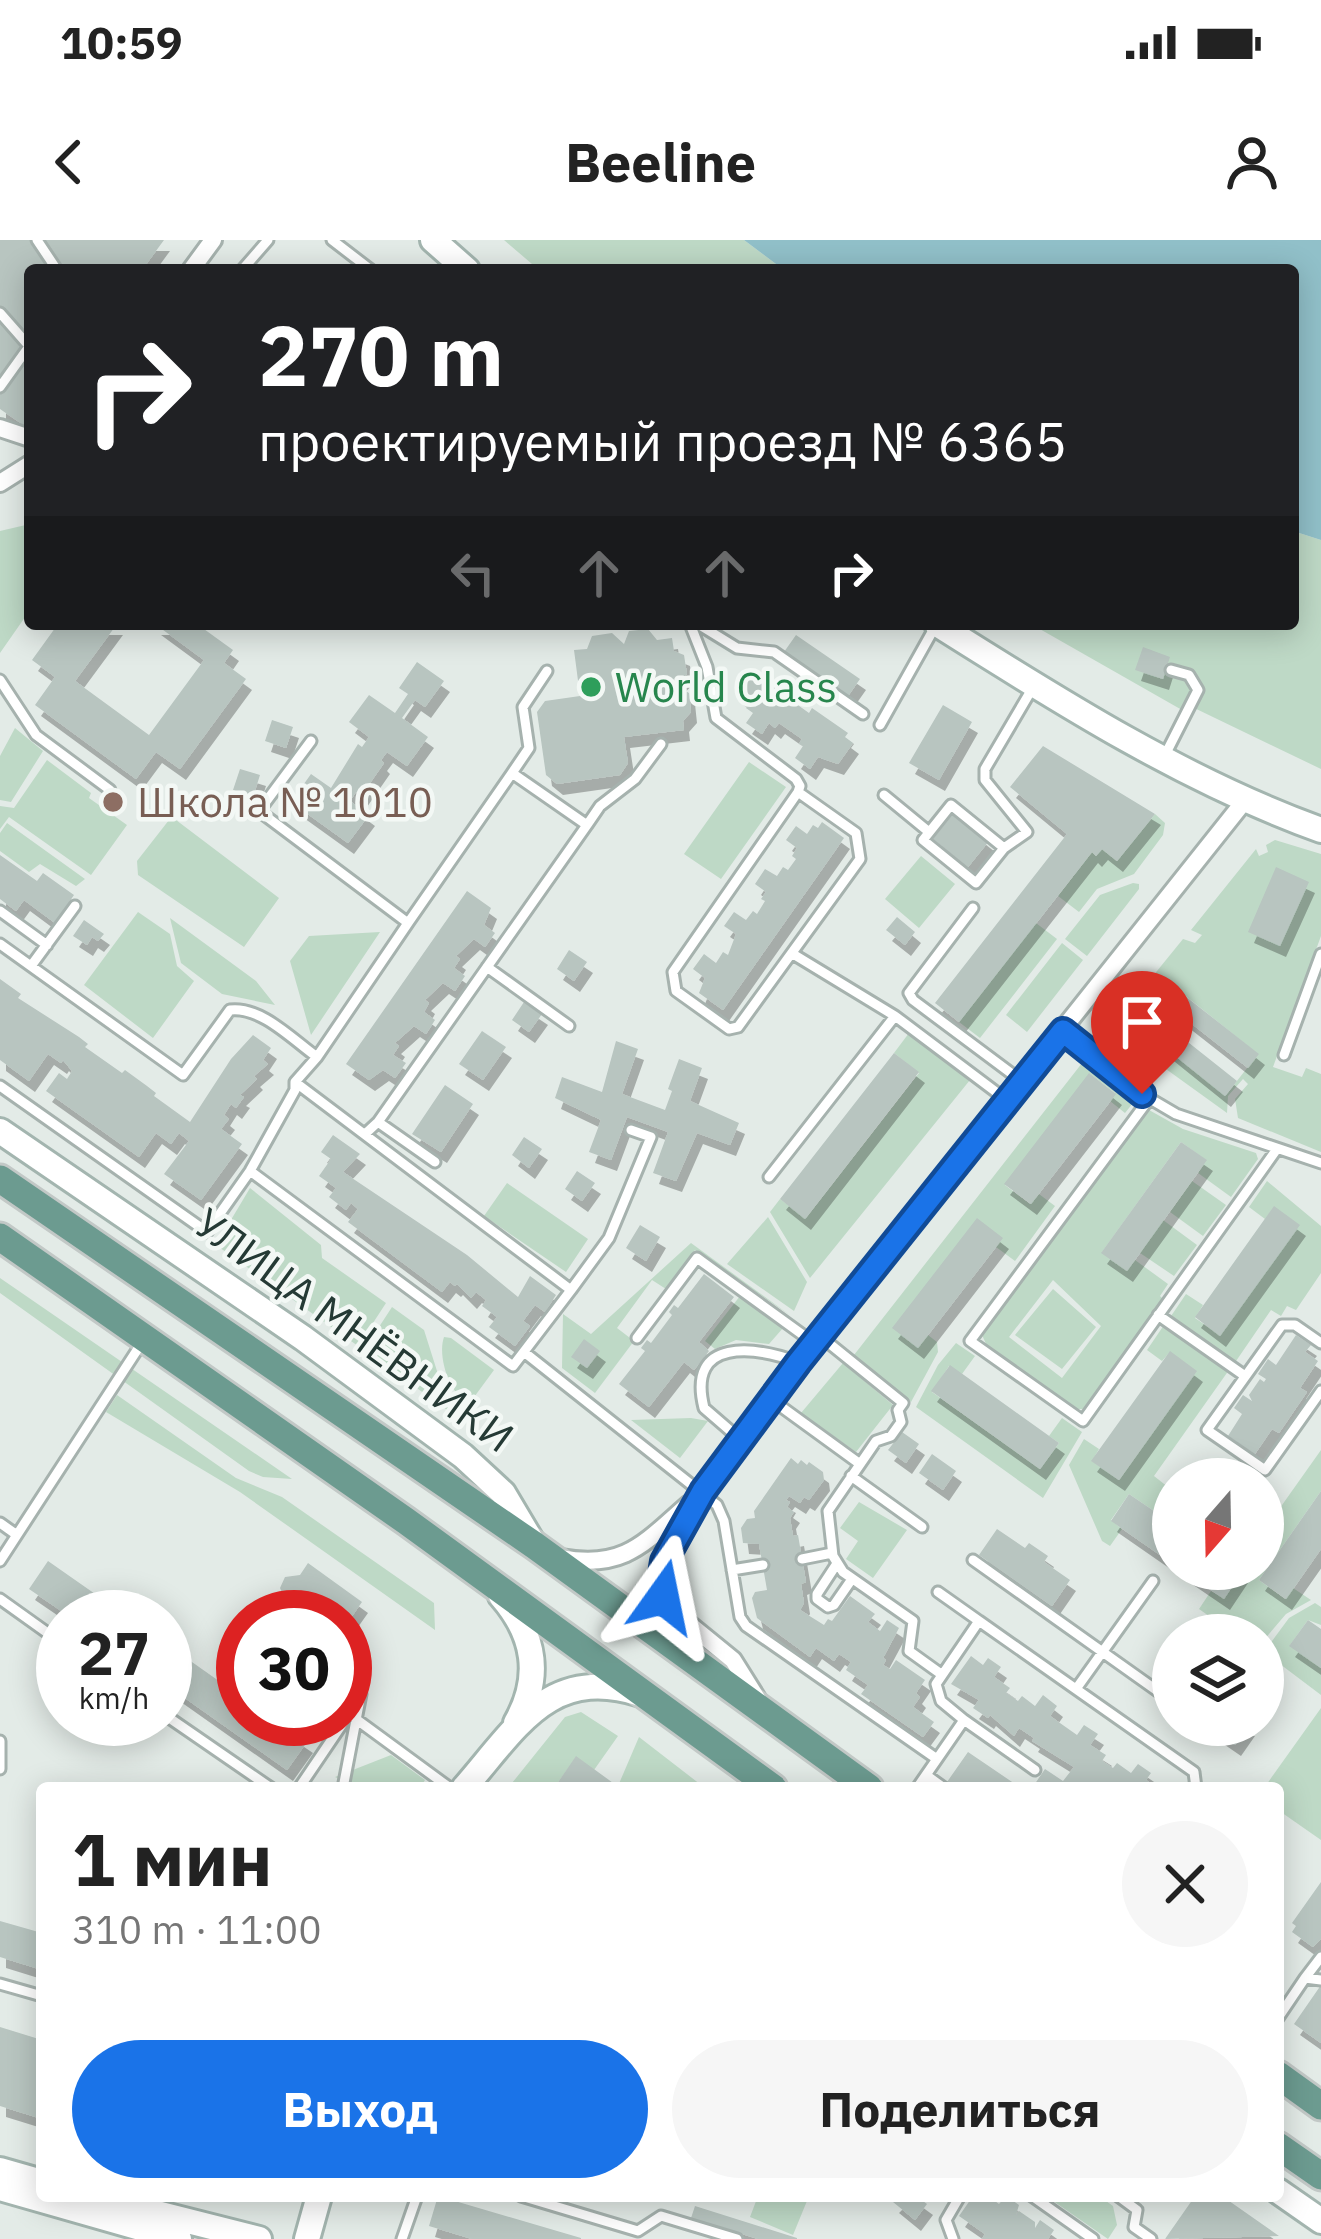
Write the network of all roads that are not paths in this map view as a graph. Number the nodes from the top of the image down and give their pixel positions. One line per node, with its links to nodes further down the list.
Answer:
1 (213, 240): 5 (street)
2 (268, 240): 6 (lane)
3 (332, 240): 7 (lane)
4 (433, 240): 8 (main road)
5 (195, 264)
6 (247, 264)
7 (363, 264)
8 (460, 264)
9 (0, 313): 10 (lane)
10 (24, 339)
11 (24, 354): 12 (lane)
12 (0, 387)
13 (696, 630): 28 (lane)
14 (705, 630): 21 (lane)
15 (934, 630): 22 (lane)
16 (947, 630): 20 (main road)
17 (548, 670): 26 (lane)
18 (1172, 670): 25 (lane)
19 (0, 680): 27 (lane)
20 (1034, 684): 25 (main road); 34 (lane)
21 (862, 714)
22 (880, 725)
23 (311, 741): 38 (lane)
24 (661, 744): 31 (lane)
25 (1164, 758): 30 (main road)
26 (512, 772): 31 (lane); 38 (lane)
27 (110, 790)
28 (799, 792): 41 (lane); 41 (lane)
29 (884, 795): 33 (lane)
30 (1246, 799): 32 (main road); 47 (street)
31 (586, 825): 44 (lane)
32 (1321, 830)
33 (929, 832): 34 (lane); 34 (lane)
34 (1004, 848)
35 (75, 906): 40 (lane)
36 (973, 908): 51 (lane)
37 (0, 911): 40 (lane)
38 (408, 922): 49 (lane)
39 (0, 944): 43 (lane)
40 (47, 945): 43 (lane)
41 (793, 954): 45 (lane)
42 (1321, 954): 48 (lane)
43 (31, 966): 49 (lane)
44 (487, 967): 46 (lane); 55 (lane)
45 (895, 1016): 54 (lane); 63 (lane)
46 (569, 1026)
47 (1063, 1031): 51 (street); 53 (lane)
48 (1284, 1054)
49 (317, 1057): 50 (lane)
50 (295, 1082): 58 (lane); 62 (lane)
51 (1023, 1082): 54 (street)
52 (0, 1086): 62 (lane)
53 (1149, 1099): 59 (lane); 67 (lane)
54 (1008, 1101): 70 (street)
55 (378, 1122): 58 (lane); 60 (lane)
56 (0, 1130): 84 (main road, УЛИЦА МНЁВНИКИ)
57 (632, 1130): 66 (lane)
58 (364, 1134): 66 (lane)
59 (1277, 1149): 61 (lane); 67 (lane)
60 (435, 1162)
61 (1321, 1163)
62 (250, 1171): 72 (lane)
63 (769, 1177)
64 (0, 1179): 84 (main road)
65 (0, 1237): 68 (main road)
66 (571, 1290): 72 (lane)
67 (1158, 1316): 74 (lane)
68 (145, 1338): 83 (lane); 91 (main road)
69 (637, 1338): 70 (lane)
70 (817, 1339): 73 (street); 78 (lane)
71 (1321, 1343): 74 (lane)
72 (524, 1352): 80 (lane)
73 (798, 1363): 76 (street); 77 (lane)
74 (1245, 1376): 75 (lane)
75 (1321, 1390)
76 (770, 1399): 77 (street); 78 (lane)
77 (741, 1440): 80 (street)
78 (860, 1464): 79 (lane)
79 (851, 1476): 82 (lane); 85 (lane)
80 (703, 1491): 84 (street); 92 (lane); 104 (street)
81 (0, 1523): 83 (lane)
82 (922, 1527)
83 (17, 1535): 88 (lane)
84 (536, 1547): 104 (main road, УЛИЦА МНЁВНИКИ)
85 (832, 1553): 86 (lane); 90 (lane)
86 (802, 1559)
87 (973, 1559): 99 (lane)
88 (0, 1561)
89 (763, 1565): 92 (lane)
90 (836, 1565): 93 (lane); 93 (lane)
91 (473, 1569): 103 (main road); 108 (main road)
92 (732, 1570): 112 (lane)
93 (853, 1579): 100 (lane)
94 (1152, 1582): 99 (lane)
95 (938, 1592): 97 (lane)
96 (0, 1600): 98 (lane)
97 (979, 1621): 100 (lane); 102 (lane)
98 (36, 1625)
99 (1101, 1652): 101 (lane); 102 (lane)
100 (941, 1674): 105 (lane)
101 (1152, 1687)
102 (1076, 1688): 125 (lane)
103 (647, 1696): 108 (main road); 121 (main road)
104 (768, 1714): 122 (main road, УЛИЦА МНЁВНИКИ)
105 (964, 1720): 112 (lane); 114 (lane)
106 (372, 1731): 119 (lane)
107 (192, 1734): 116 (lane)
108 (509, 1736): 120 (main road)
109 (0, 1741): 113 (lane)
110 (330, 1746): 117 (lane)
111 (349, 1746): 118 (lane)
112 (937, 1760): 115 (lane)
113 (0, 1768)
114 (1035, 1770)
115 (926, 1775): 123 (lane); 124 (lane)
116 (262, 1782)
117 (303, 1782)
118 (345, 1782)
119 (442, 1782)
120 (469, 1782)
121 (765, 1782)
122 (861, 1782)
123 (921, 1782)
124 (936, 1782)
125 (1195, 1782)
126 (1321, 1957): 127 (lane)
127 (1305, 1978): 128 (lane); 131 (lane)
128 (1321, 1980)
129 (0, 1984): 130 (lane)
130 (36, 1994)
131 (1284, 2009)
132 (1284, 2079): 133 (main road)
133 (1321, 2105)
134 (1284, 2150): 136 (main road)
135 (0, 2170): 137 (main road)
136 (1321, 2176)
137 (36, 2180)
138 (0, 2188): 140 (main road)
139 (1284, 2195): 149 (main road)
140 (36, 2198)
141 (49, 2202): 151 (main road)
142 (113, 2202): 152 (main road)
143 (317, 2202): 153 (main road)
144 (415, 2202): 154 (lane)
145 (541, 2202): 155 (lane)
146 (956, 2202): 156 (lane)
147 (1040, 2202): 157 (lane)
148 (1126, 2202): 150 (lane)
149 (1317, 2218)
150 (1134, 2227): 158 (lane); 159 (lane)
151 (179, 2239)
152 (259, 2239)
153 (307, 2239)
154 (402, 2239)
155 (737, 2239)
156 (953, 2239)
157 (1093, 2239)
158 (1127, 2239)
159 (1151, 2239)

